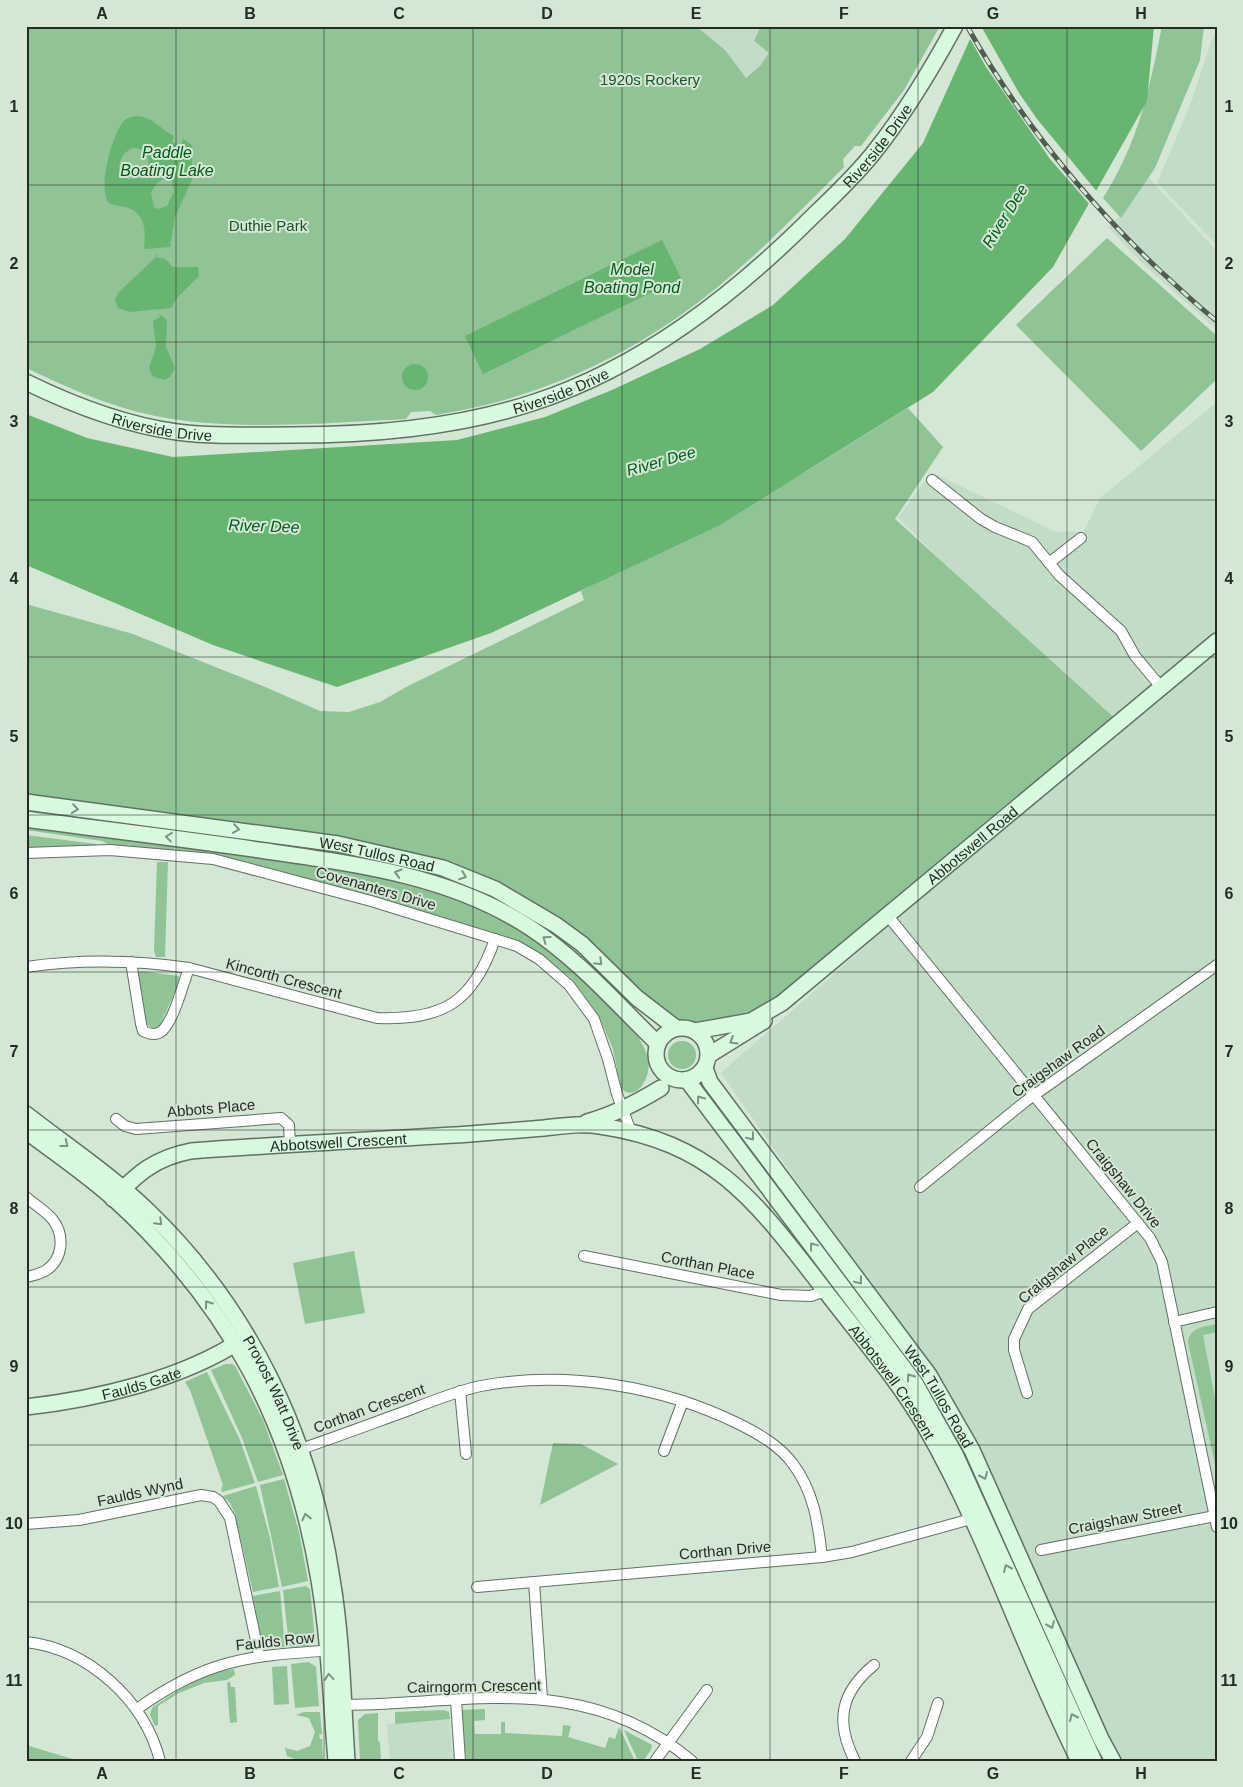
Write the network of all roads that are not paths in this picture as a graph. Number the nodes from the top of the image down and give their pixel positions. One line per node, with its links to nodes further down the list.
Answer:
1 (955, 26): 2 (street, Riverside Drive)
2 (26, 382)
3 (932, 480): 5 (street)
4 (1081, 538): 5 (street)
5 (1049, 563): 7 (street)
6 (1217, 641): 7 (street, Abbotswell Road)
7 (1161, 687): 11 (street, Abbotswell Road)
8 (26, 802): 18 (street, West Tullos Road, one-way to 18)
9 (26, 819): 20 (street, West Tullos Road, one-way to 9)
10 (26, 853): 12 (street, Covenanters Drive)
11 (888, 916): 17 (street, Abbotswell Road); 25 (street, Craigshaw Drive)
12 (495, 939): 16 (street, Kincorth Crescent); 26 (street, Covenanters Drive)
13 (131, 962): 15 (street, Kincorth Crescent); 16 (street, Kincorth Crescent); 16 (street)
14 (1217, 965): 25 (street, Craigshaw Road)
15 (26, 967)
16 (189, 968)
17 (782, 1003): 19 (street); 21 (street, one-way to 21)
18 (676, 1028): 19 (street); 20 (street)
19 (695, 1031): 21 (street)
20 (658, 1044): 22 (street)
21 (707, 1062): 23 (street); 79 (street, West Tullos Road, one-way to 79)
22 (658, 1064): 23 (street); 26 (street, Abbotswell Crescent)
23 (686, 1080): 78 (street, West Tullos Road, one-way to 23)
24 (661, 1088): 26 (street, Abbotswell Crescent)
25 (1033, 1096): 33 (street, Craigshaw Road); 36 (street, Craigshaw Drive)
26 (622, 1108): 29 (street, Abbotswell Crescent); 31 (street, Covenanters Drive)
27 (26, 1114): 34 (street, Provost Watt Drive, one-way to 34)
28 (116, 1119): 32 (street, Abbots Place)
29 (579, 1124): 31 (street, Abbotswell Crescent); 32 (street, Abbotswell Crescent)
30 (26, 1131): 34 (street, Provost Watt Drive)
31 (631, 1132): 39 (street, Abbotswell Crescent)
32 (290, 1144): 34 (street, Abbotswell Crescent)
33 (920, 1187)
34 (118, 1194): 42 (street, Provost Watt Drive)
35 (26, 1197): 38 (street)
36 (1138, 1223): 41 (street, Craigshaw Drive); 44 (street, Craigshaw Place)
37 (584, 1256): 39 (street, Corthan Place)
38 (26, 1277)
39 (825, 1291): 51 (street, Abbotswell Crescent)
40 (1217, 1312): 41 (street)
41 (1174, 1322): 50 (street, Craigshaw Drive)
42 (241, 1341): 46 (street, Faulds Gate); 47 (street, Provost Watt Drive)
43 (460, 1391): 45 (street, Corthan Crescent); 47 (street, Corthan Crescent); 49 (street)
44 (1027, 1393)
45 (682, 1401): 48 (street); 55 (street, Corthan Crescent)
46 (26, 1407)
47 (295, 1451): 59 (street, Provost Watt Drive)
48 (664, 1451)
49 (466, 1454)
50 (1214, 1516): 53 (street, Craigshaw Drive); 54 (street, Craigshaw Street)
51 (971, 1519): 55 (street, Corthan Drive); 77 (street, Abbotswell Crescent)
52 (26, 1524): 60 (street, Faulds Wynd)
53 (1217, 1527)
54 (1041, 1550)
55 (822, 1557): 56 (street, Corthan Drive)
56 (534, 1582): 57 (street, Corthan Drive); 63 (street)
57 (477, 1586)
58 (26, 1642): 67 (street)
59 (333, 1650): 60 (street, Faulds Row); 66 (street, Provost Watt Drive)
60 (259, 1655): 67 (street, Faulds Row)
61 (874, 1665): 75 (street)
62 (708, 1690): 68 (street)
63 (542, 1698): 64 (street, Cairngorm Crescent); 68 (street, Cairngorm Crescent)
64 (456, 1700): 66 (street, Cairngorm Crescent); 72 (street)
65 (938, 1703): 76 (street)
66 (338, 1705): 70 (street, Provost Watt Drive); 71 (street, Provost Watt Drive)
67 (137, 1708): 69 (street)
68 (668, 1743): 73 (street); 74 (street, Cairngorm Crescent)
69 (160, 1761)
70 (336, 1761)
71 (347, 1761)
72 (460, 1761)
73 (655, 1761)
74 (692, 1761)
75 (855, 1761)
76 (911, 1761)
77 (1079, 1761)
78 (1094, 1761)
79 (1113, 1761)

